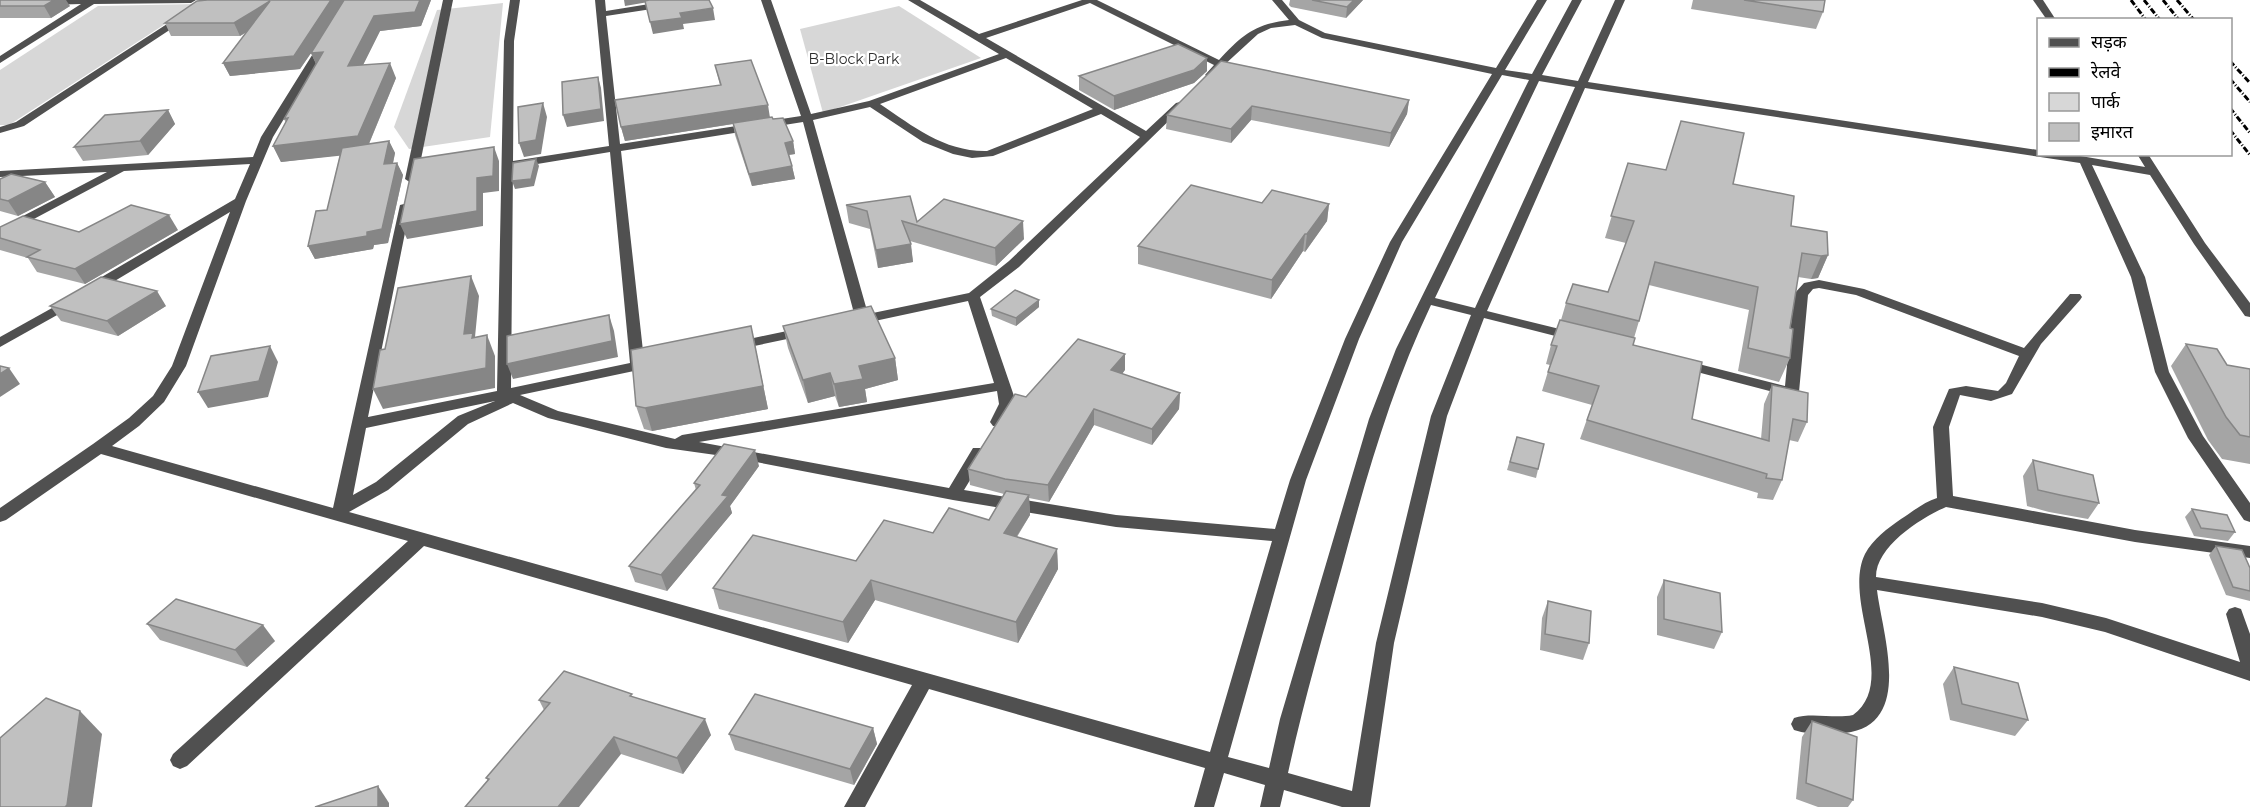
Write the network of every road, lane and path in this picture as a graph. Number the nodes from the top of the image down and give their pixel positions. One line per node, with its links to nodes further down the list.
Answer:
1 (151, 0): 2 (street); 17 (street)
2 (191, 0)
3 (210, 0): 32 (street)
4 (448, 0): 63 (street)
5 (515, 0): 40 (street)
6 (600, 0): 18 (street)
7 (691, 0): 18 (street)
8 (766, 0): 31 (street)
9 (913, 0): 22 (street)
10 (1090, 0): 22 (street); 25 (street)
11 (1277, 0): 20 (street)
12 (1542, 0): 26 (street)
13 (1577, 0): 27 (street)
14 (1620, 0): 28 (street)
15 (2038, 0): 19 (street)
16 (42, 2): 17 (street)
17 (91, 2): 24 (street)
18 (602, 14): 34 (street)
19 (2051, 18)
20 (1296, 22): 25 (street); 26 (street)
21 (333, 29): 38 (street)
22 (977, 38): 23 (street)
23 (1006, 56): 29 (street); 30 (street)
24 (0, 60)
25 (1221, 65): 33 (street)
26 (1499, 72): 27 (street); 71 (street)
27 (1535, 78): 28 (street); 48 (street)
28 (1581, 85): 35 (street); 49 (street)
29 (872, 103): 30 (street); 31 (street)
30 (1101, 110): 33 (street)
31 (807, 118): 34 (street); 51 (street)
32 (0, 130)
33 (1147, 136): 46 (street)
34 (615, 147): 40 (street); 60 (street)
35 (2037, 153)
36 (2059, 156): 39 (street)
37 (2143, 156): 42 (street)
38 (257, 160): 41 (street); 44 (street)
39 (2084, 160): 42 (street); 70 (street)
40 (507, 165): 62 (street)
41 (124, 167): 43 (street); 45 (street)
42 (2153, 172): 50 (street)
43 (0, 174)
44 (240, 201): 55 (street); 65 (street)
45 (0, 233)
46 (973, 296): 51 (street); 61 (street)
47 (2075, 297): 57 (street)
48 (1427, 300): 49 (street); 82 (street)
49 (1479, 312): 54 (street); 83 (street)
50 (2250, 313)
51 (862, 319): 52 (street)
52 (840, 324)
53 (817, 329): 56 (street)
54 (1584, 339)
55 (0, 343)
56 (727, 347)
57 (2027, 354): 59 (street); 67 (street)
58 (671, 359): 60 (street)
59 (1665, 359)
60 (637, 366): 62 (street)
61 (1002, 387): 64 (street); 66 (street)
62 (508, 396): 63 (street); 64 (street); 68 (street)
63 (359, 424): 68 (street)
64 (666, 443): 66 (street)
65 (99, 448): 68 (street); 69 (street)
66 (953, 494): 71 (street)
67 (1946, 501): 73 (street); 74 (street)
68 (341, 512): 72 (street)
69 (0, 516)
70 (2250, 516)
71 (1282, 536): 81 (street)
72 (421, 539): 78 (street); 80 (street)
73 (2250, 552)
74 (1868, 582): 77 (street); 79 (street)
75 (2235, 614): 76 (street)
76 (2250, 665)
77 (2250, 673)
78 (924, 681): 81 (street); 84 (street)
79 (1801, 724)
80 (180, 760)
81 (1217, 764): 82 (street); 85 (street)
82 (1276, 779): 83 (street); 86 (street)
83 (1360, 805)
84 (854, 807)
85 (1204, 807)
86 (1270, 807)

